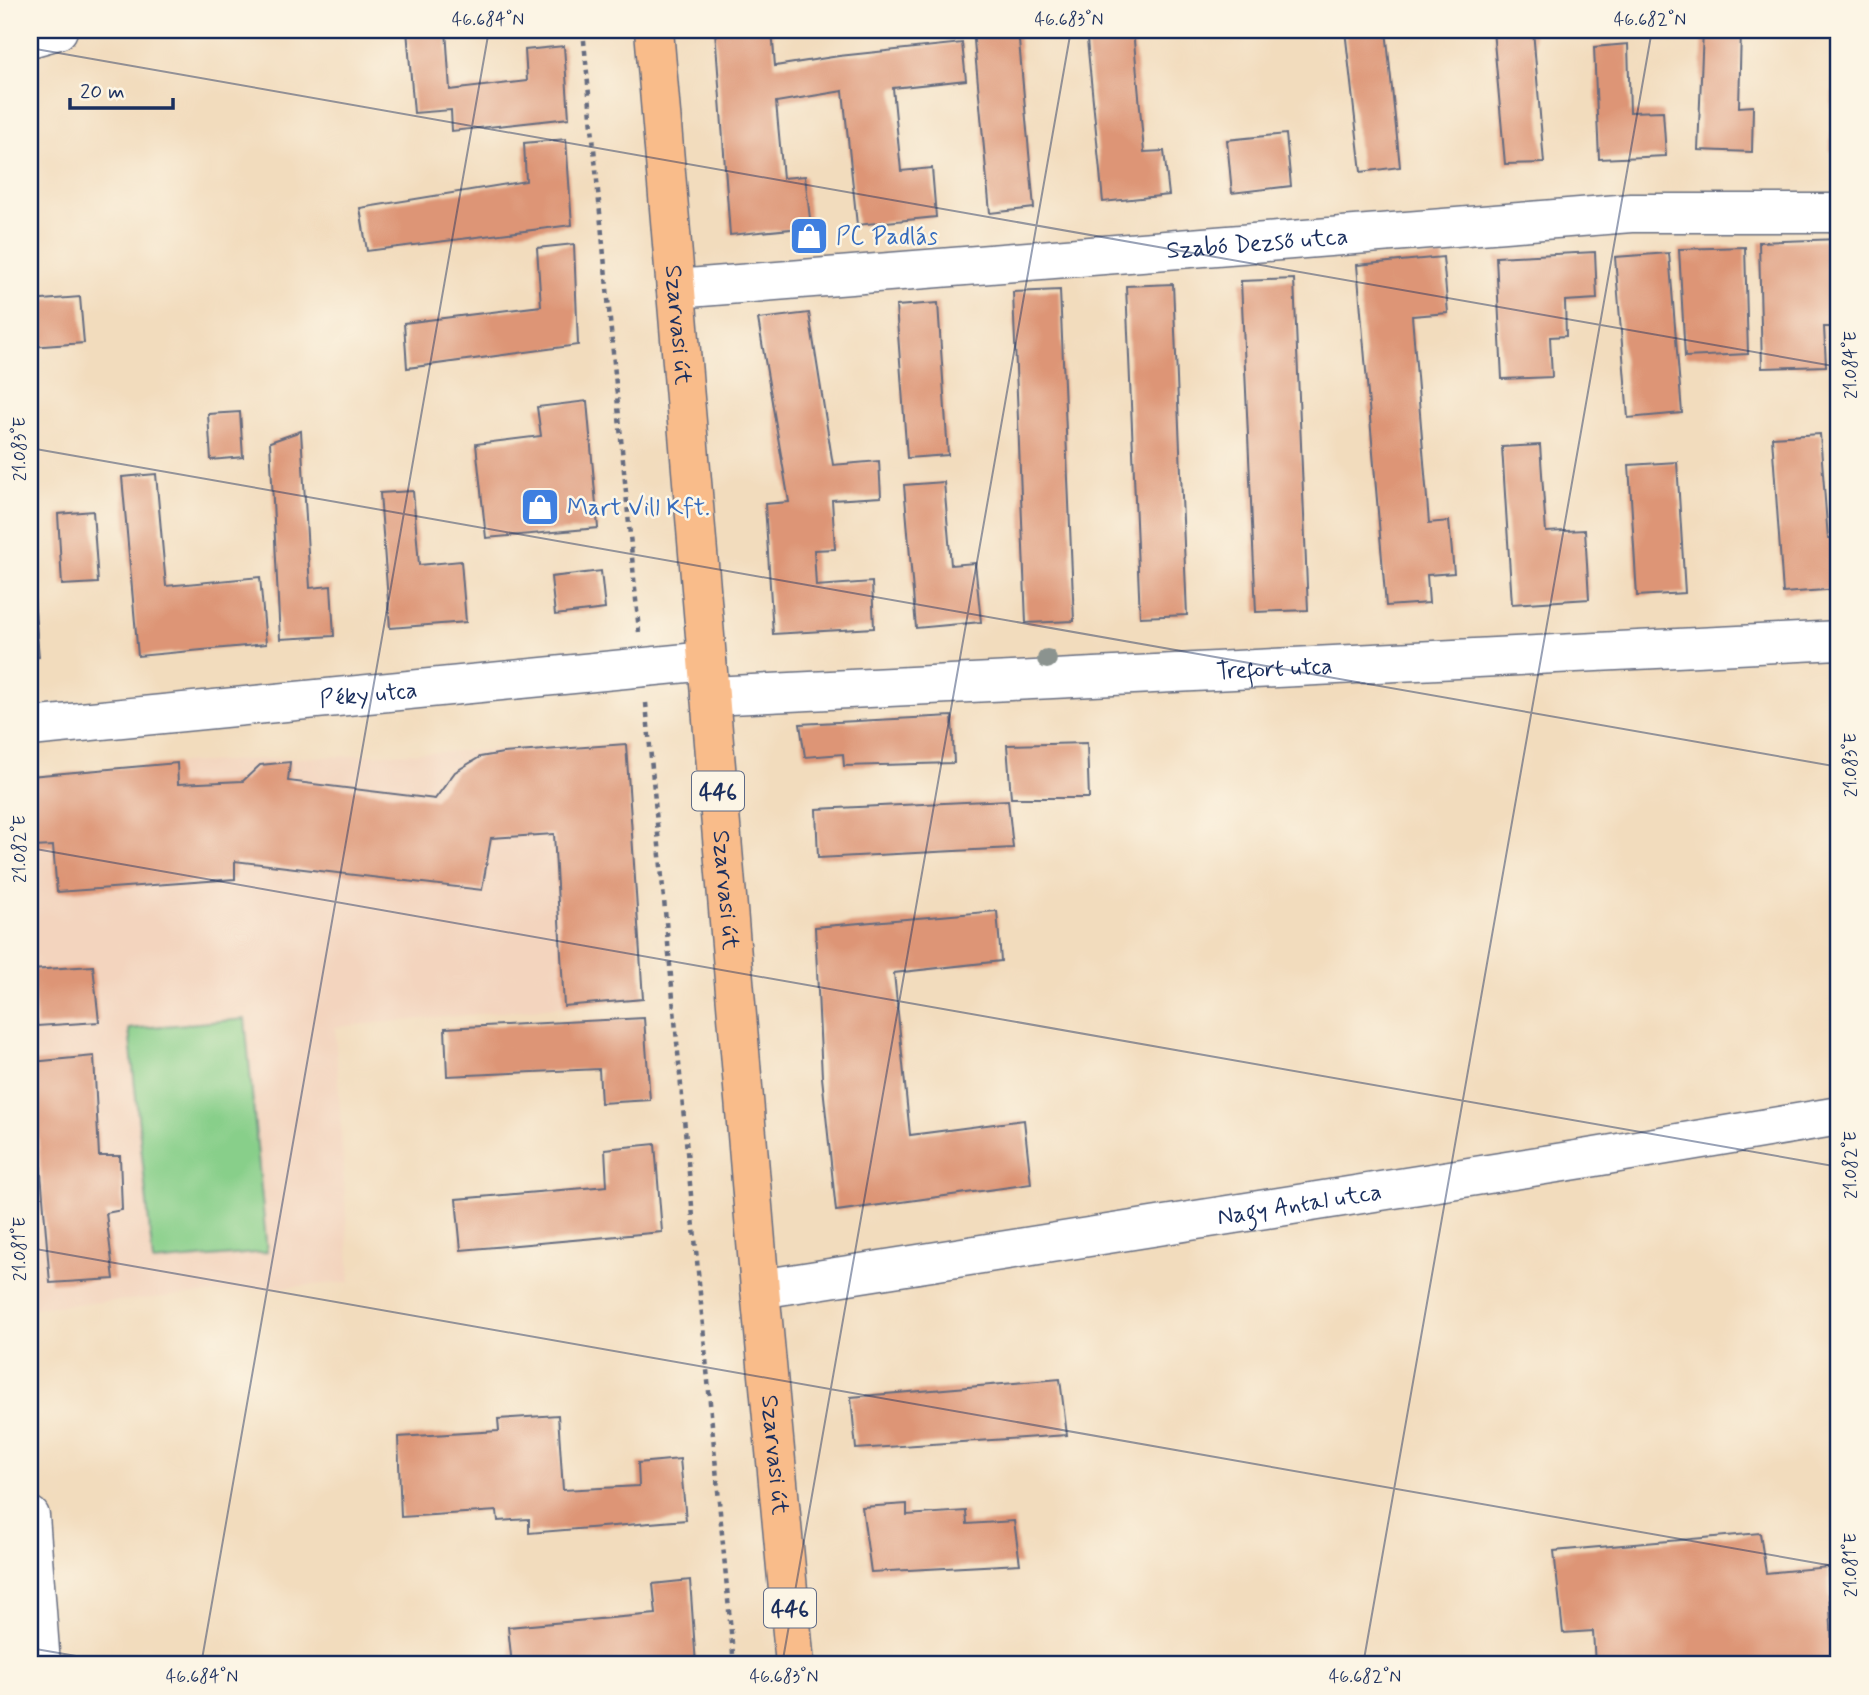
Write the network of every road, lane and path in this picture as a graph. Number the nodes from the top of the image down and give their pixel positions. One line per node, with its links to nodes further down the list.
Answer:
1 (58, 30): 4 (street)
2 (583, 30): 8 (path)
3 (654, 30): 6 (main road, Szarvasi út / 446)
4 (30, 38)
5 (1839, 213): 6 (street, Szabó Dezső utca)
6 (676, 289): 9 (main road, Szarvasi út / 446)
7 (1839, 640): 9 (street, Trefort utca)
8 (643, 668): 9 (street, Péky utca); 10 (street, Péky utca); 15 (path)
9 (709, 679): 12 (main road, Szarvasi út / 446)
10 (30, 727)
11 (1839, 1115): 12 (street, Nagy Antal utca)
12 (760, 1289): 16 (main road, Szarvasi út / 446)
13 (30, 1516): 14 (street)
14 (41, 1665)
15 (734, 1665)
16 (795, 1665)

